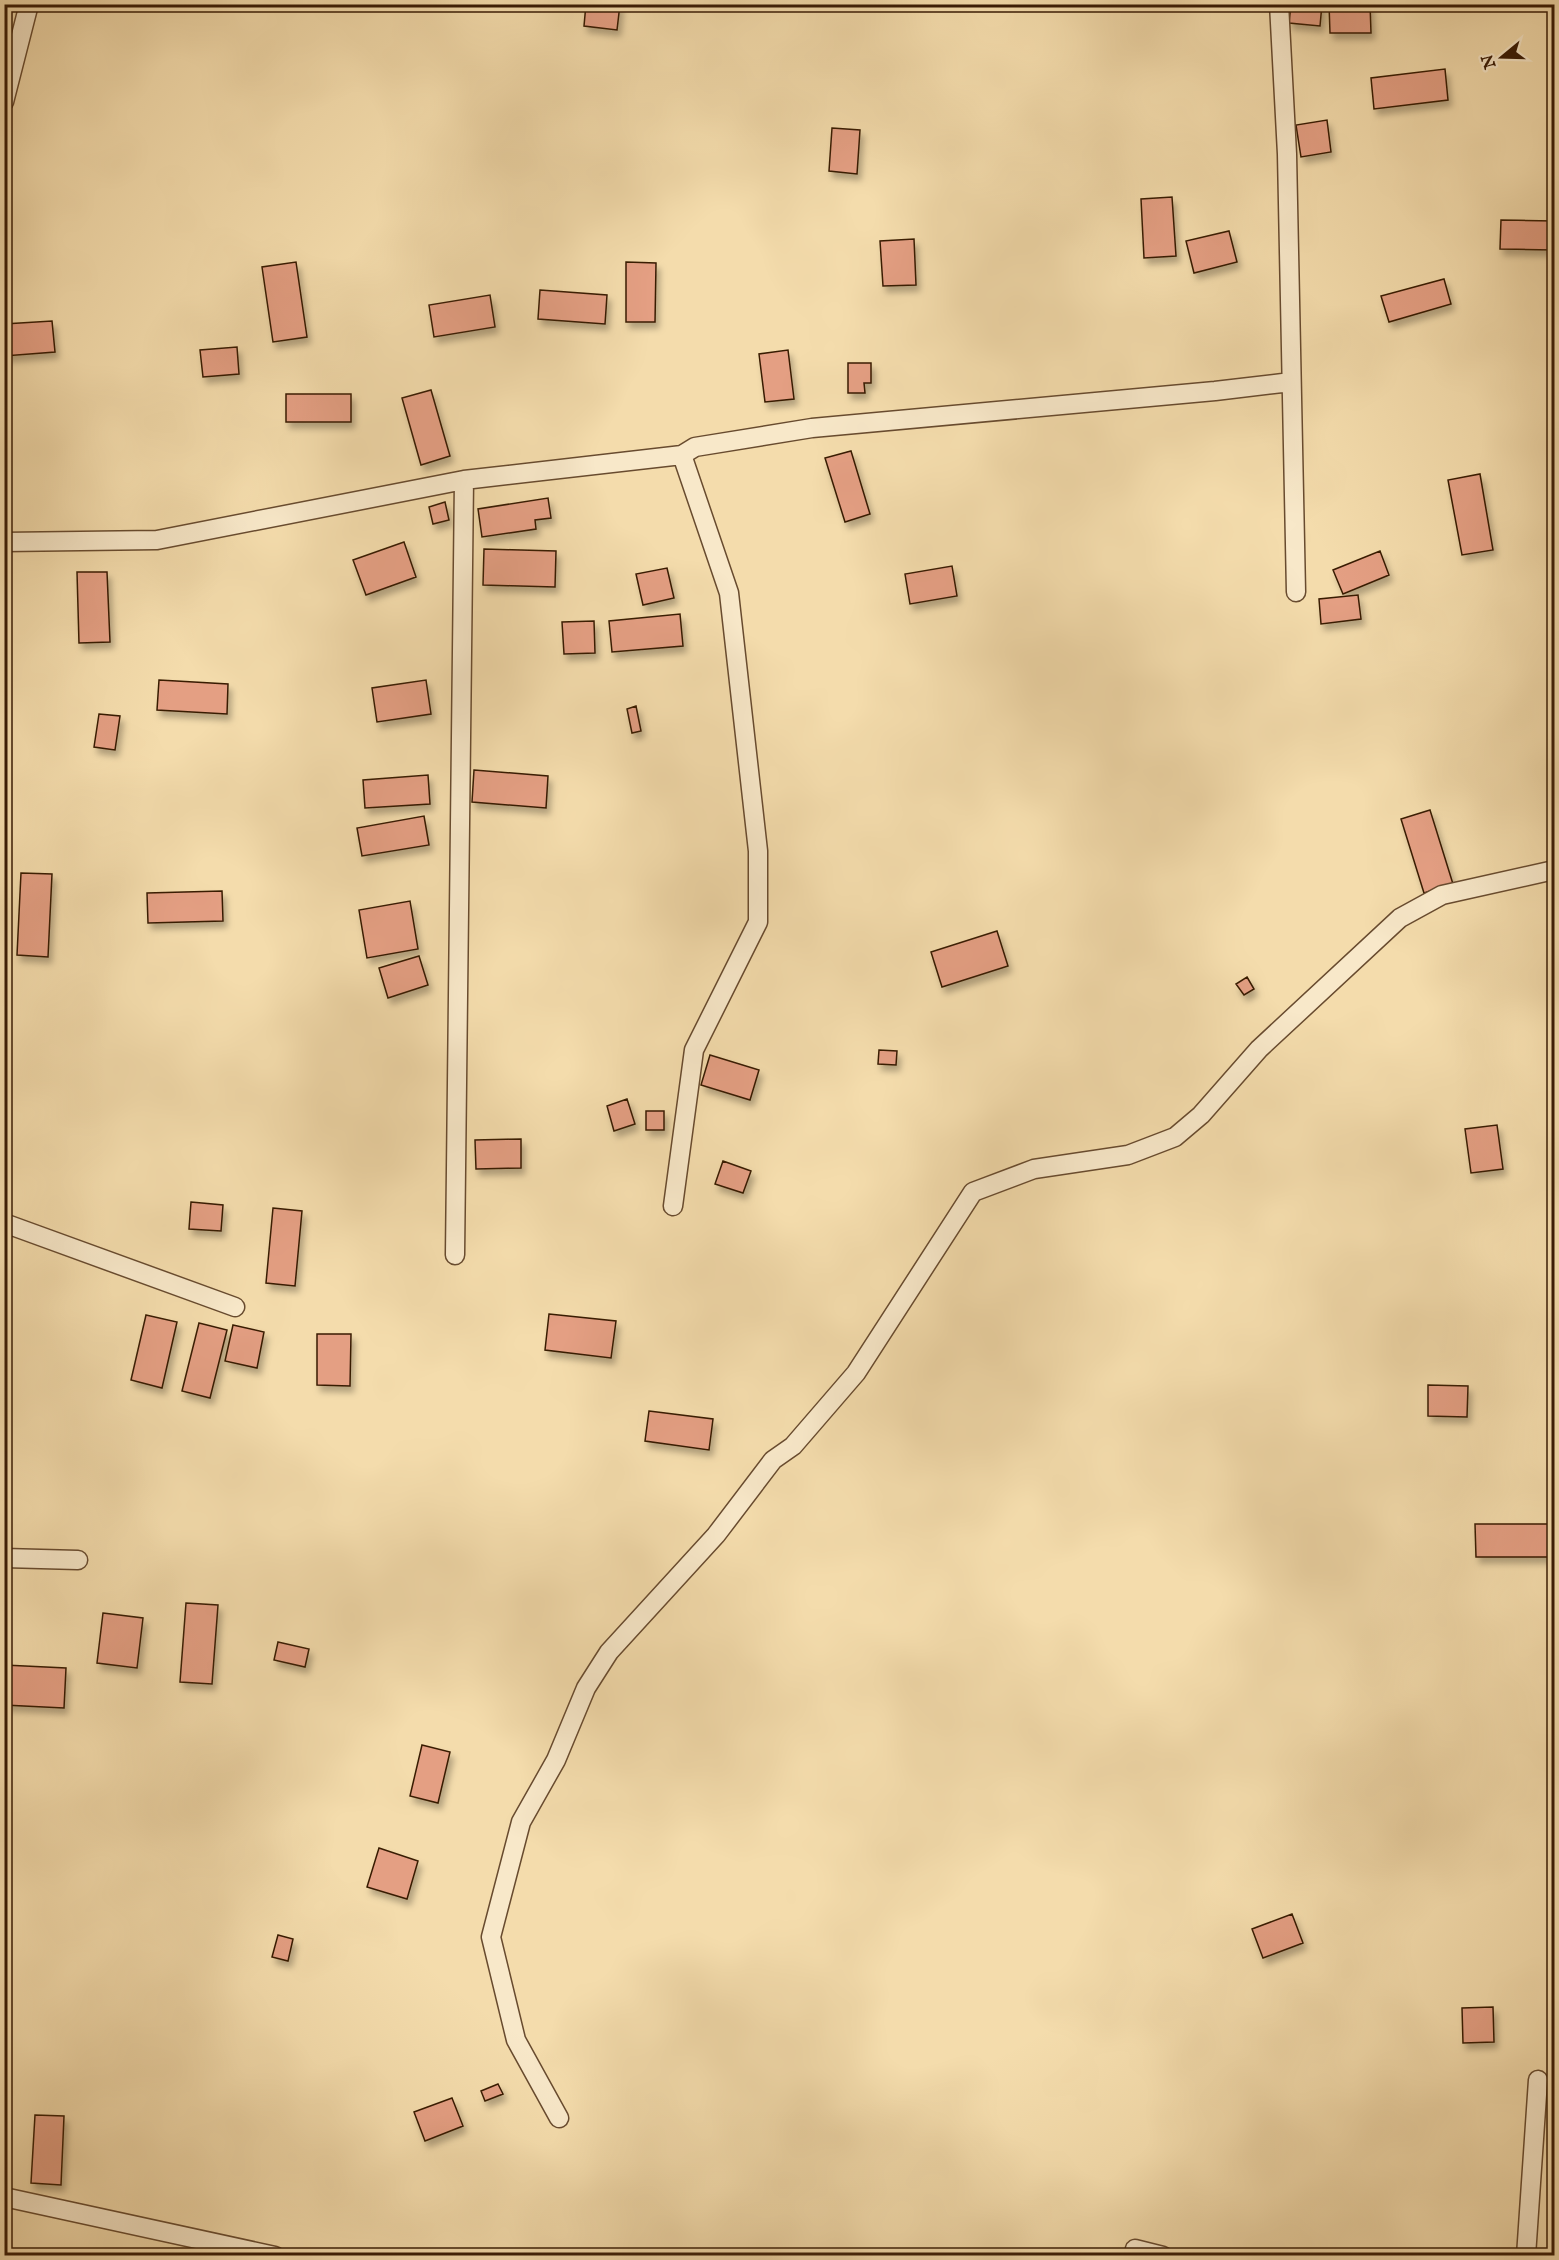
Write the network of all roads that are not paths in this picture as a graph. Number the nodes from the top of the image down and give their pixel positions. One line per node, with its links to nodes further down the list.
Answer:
1 (29, 4): 3 (street)
2 (1279, 4): 4 (street)
3 (4, 102)
4 (1291, 382): 5 (street); 8 (street)
5 (682, 455): 6 (street); 10 (street)
6 (464, 480): 7 (street); 12 (street)
7 (4, 542)
8 (1296, 592)
9 (1554, 870): 17 (street)
10 (673, 1206)
11 (4, 1223): 13 (street)
12 (454, 1255)
13 (236, 1307)
14 (4, 1558): 15 (street)
15 (78, 1560)
16 (1538, 2080): 22 (street)
17 (559, 2118)
18 (4, 2197): 20 (street)
19 (1135, 2249): 21 (street)
20 (275, 2256)
21 (1163, 2256)
22 (1526, 2256)

